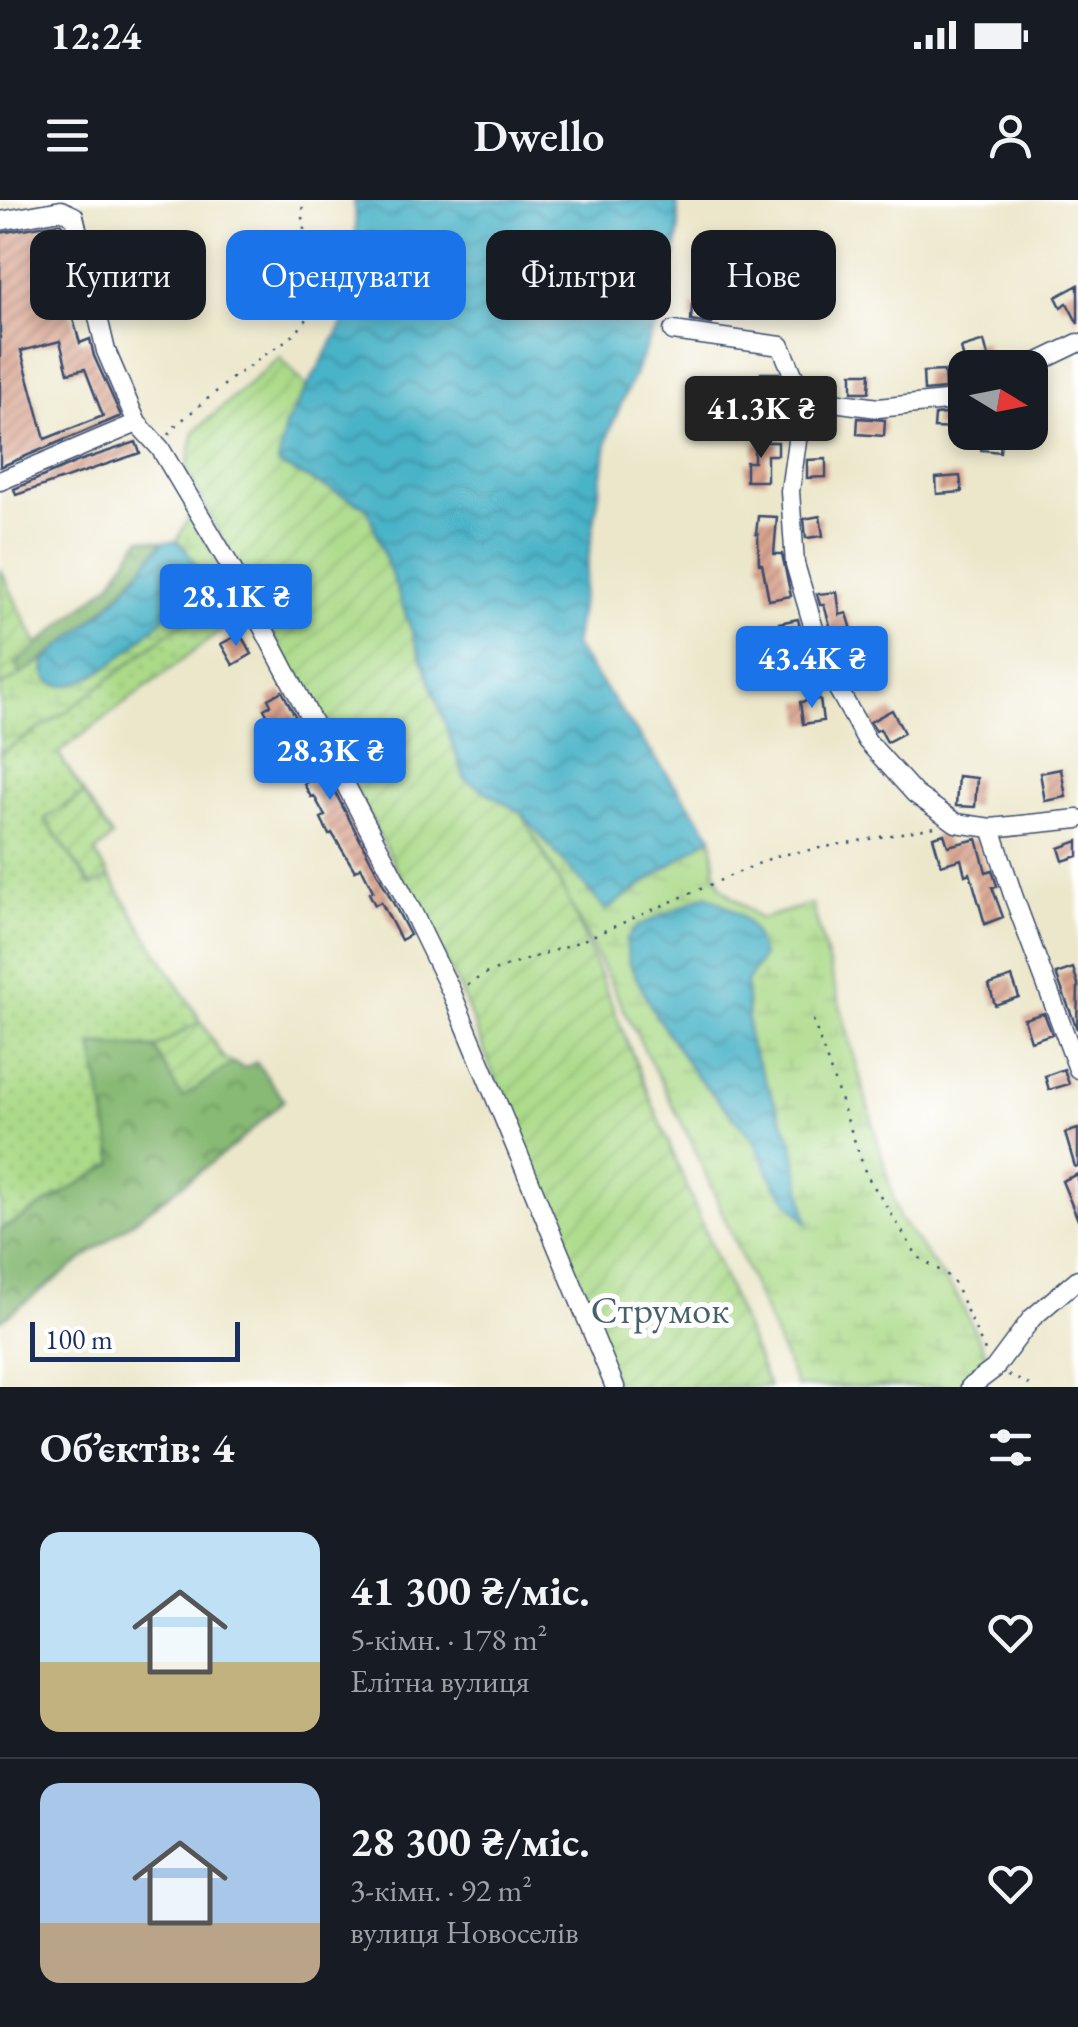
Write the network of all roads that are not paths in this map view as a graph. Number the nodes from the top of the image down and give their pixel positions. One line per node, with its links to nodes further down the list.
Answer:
1 (0, 221): 7 (street)
2 (673, 331): 5 (street)
3 (1078, 342): 4 (street)
4 (1048, 357)
5 (804, 398): 6 (street); 10 (street)
6 (948, 401)
7 (137, 423): 8 (street); 13 (street)
8 (0, 481)
9 (1078, 819): 10 (street)
10 (991, 828): 11 (street)
11 (1078, 1068)
12 (1078, 1279): 14 (street)
13 (615, 1387)
14 (970, 1387)

